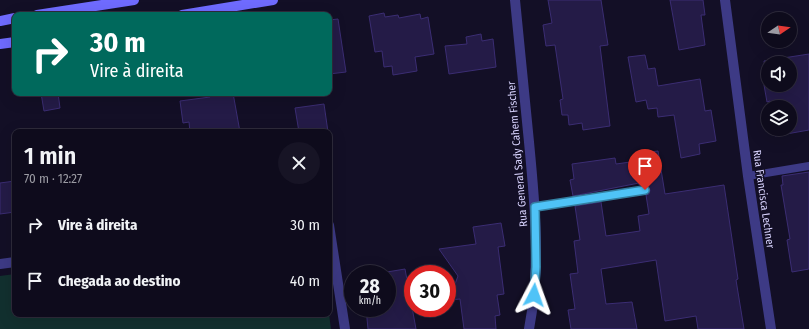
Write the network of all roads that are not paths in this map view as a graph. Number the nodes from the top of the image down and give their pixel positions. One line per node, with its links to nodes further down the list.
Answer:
1 (134, 0): 6 (street)
2 (273, 0): 5 (street)
3 (515, 0): 15 (street, Rua General Sady Cahem Fischer)
4 (725, 0): 13 (street, Rua Francisca Lechner)
5 (253, 2): 7 (street)
6 (56, 12)
7 (198, 12)
8 (12, 19): 9 (street)
9 (0, 21)
10 (12, 42): 11 (street)
11 (0, 44)
12 (809, 166): 13 (lane)
13 (748, 176): 21 (street, Rua Francisca Lechner)
14 (645, 190): 15 (lane)
15 (535, 207): 20 (street, Rua General Sady Cahem Fischer)
16 (332, 244): 19 (street)
17 (12, 262): 18 (street)
18 (0, 264)
19 (345, 329)
20 (529, 329)
21 (771, 329)

